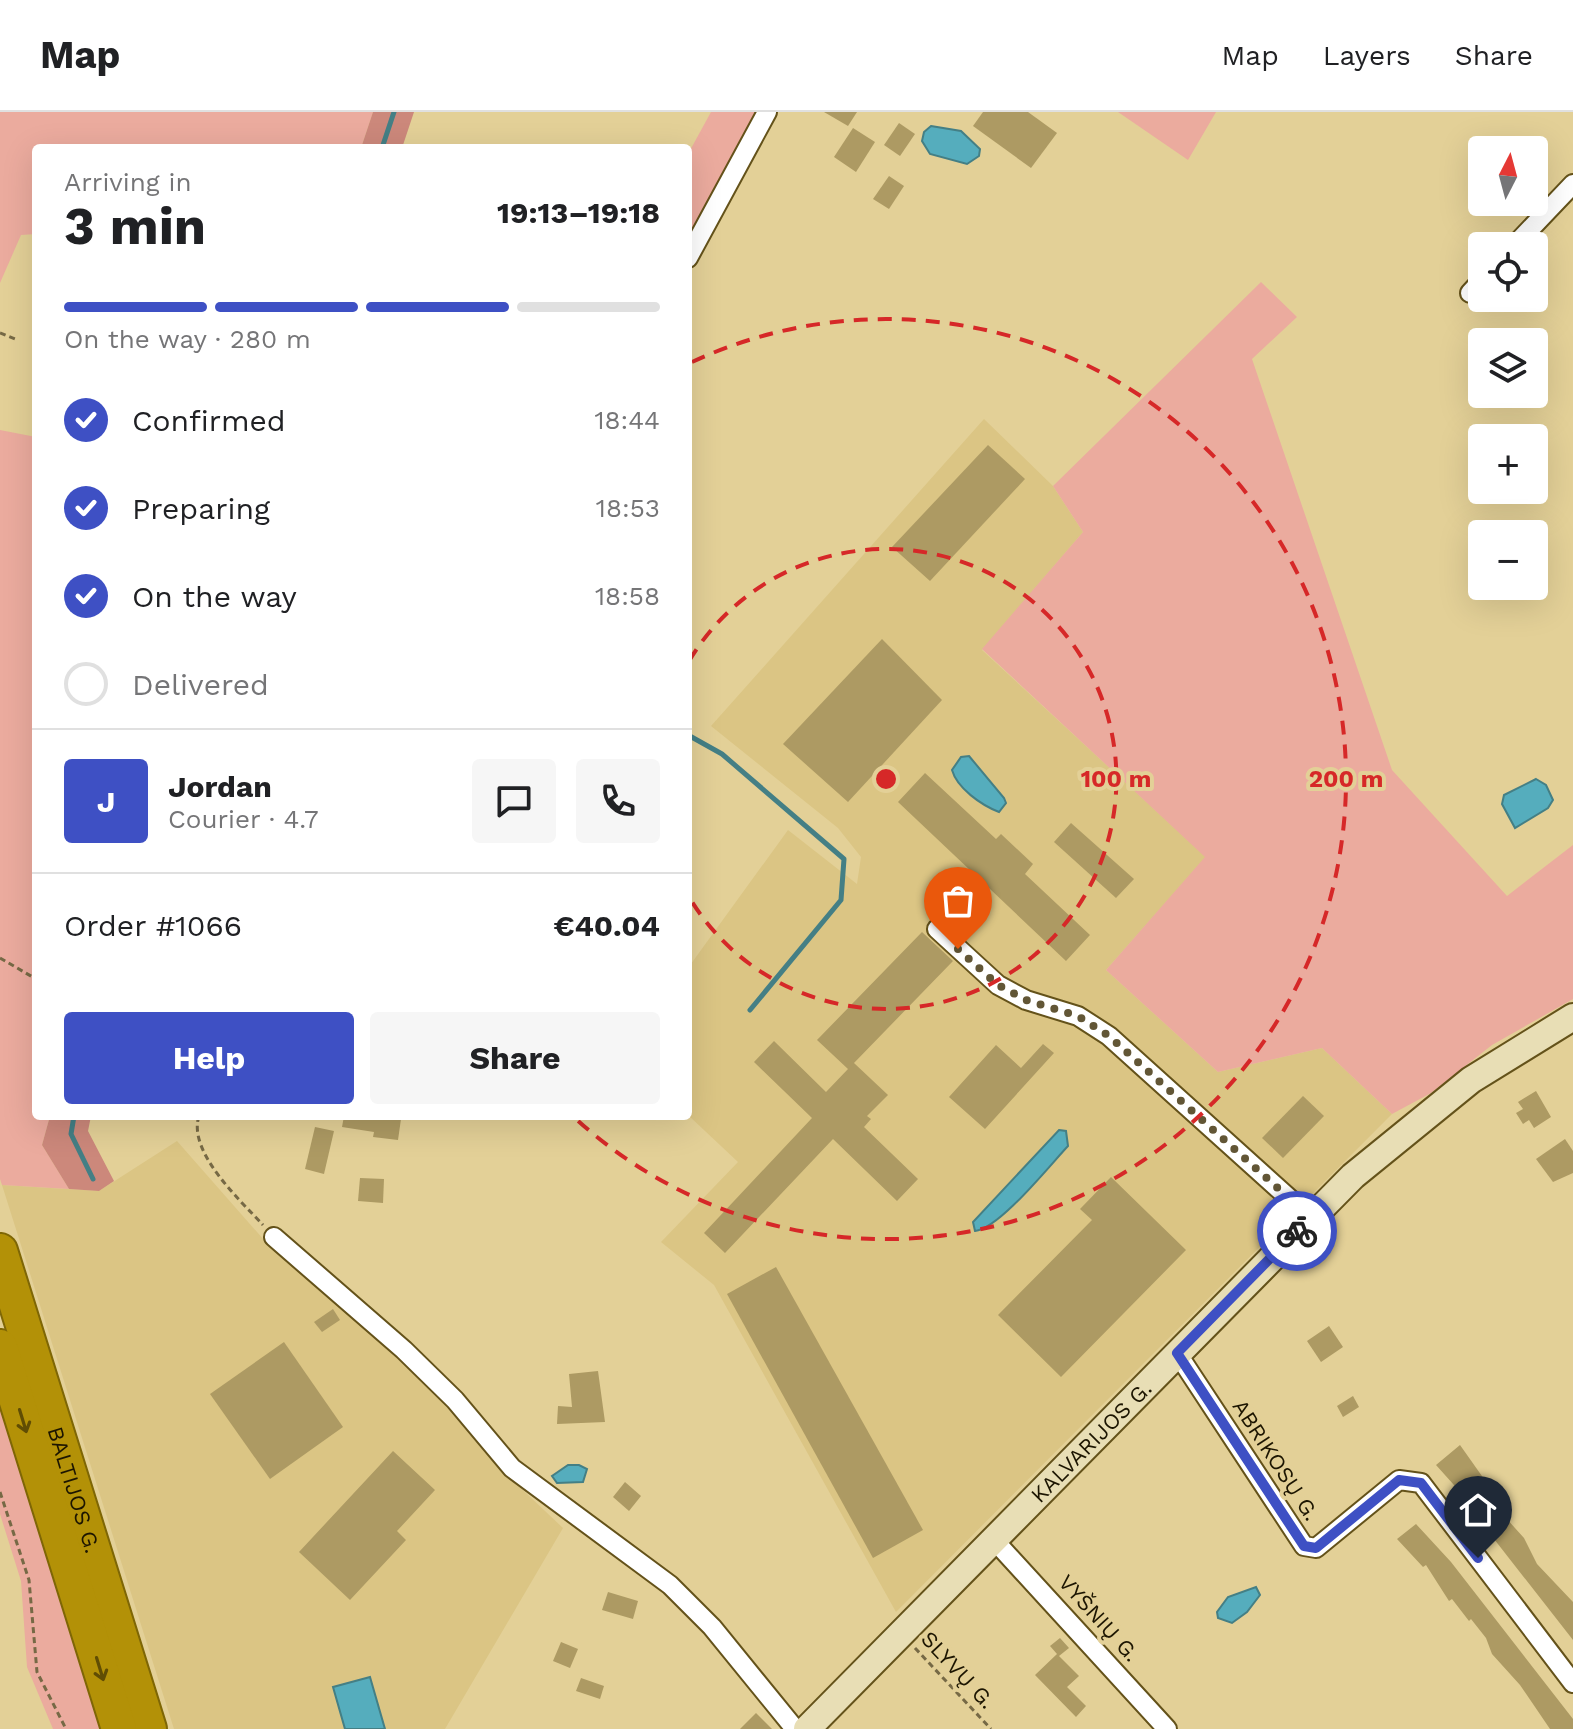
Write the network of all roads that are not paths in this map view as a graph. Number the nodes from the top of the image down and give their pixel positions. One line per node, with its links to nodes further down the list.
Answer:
1 (767, 112): 4 (street)
2 (1573, 184): 3 (street)
3 (1527, 232)
4 (692, 251)
5 (937, 929): 7 (street)
6 (1573, 1017): 7 (main road, KALVARIJOS G.)
7 (1311, 1218): 11 (main road, KALVARIJOS G.)
8 (274, 1237): 16 (street)
9 (0, 1251): 15 (highway, BALTIJOS G.)
10 (0, 1347): 14 (highway, BALTIJOS G., one-way to 14)
11 (1177, 1353): 12 (main road, KALVARIJOS G.); 13 (street, ABRIKOSŲ G.)
12 (994, 1540): 17 (main road, KALVARIJOS G.); 18 (street, VYŠNIŲ G.)
13 (1573, 1683)
14 (119, 1729)
15 (149, 1729)
16 (795, 1729)
17 (807, 1729)
18 (1167, 1729)

